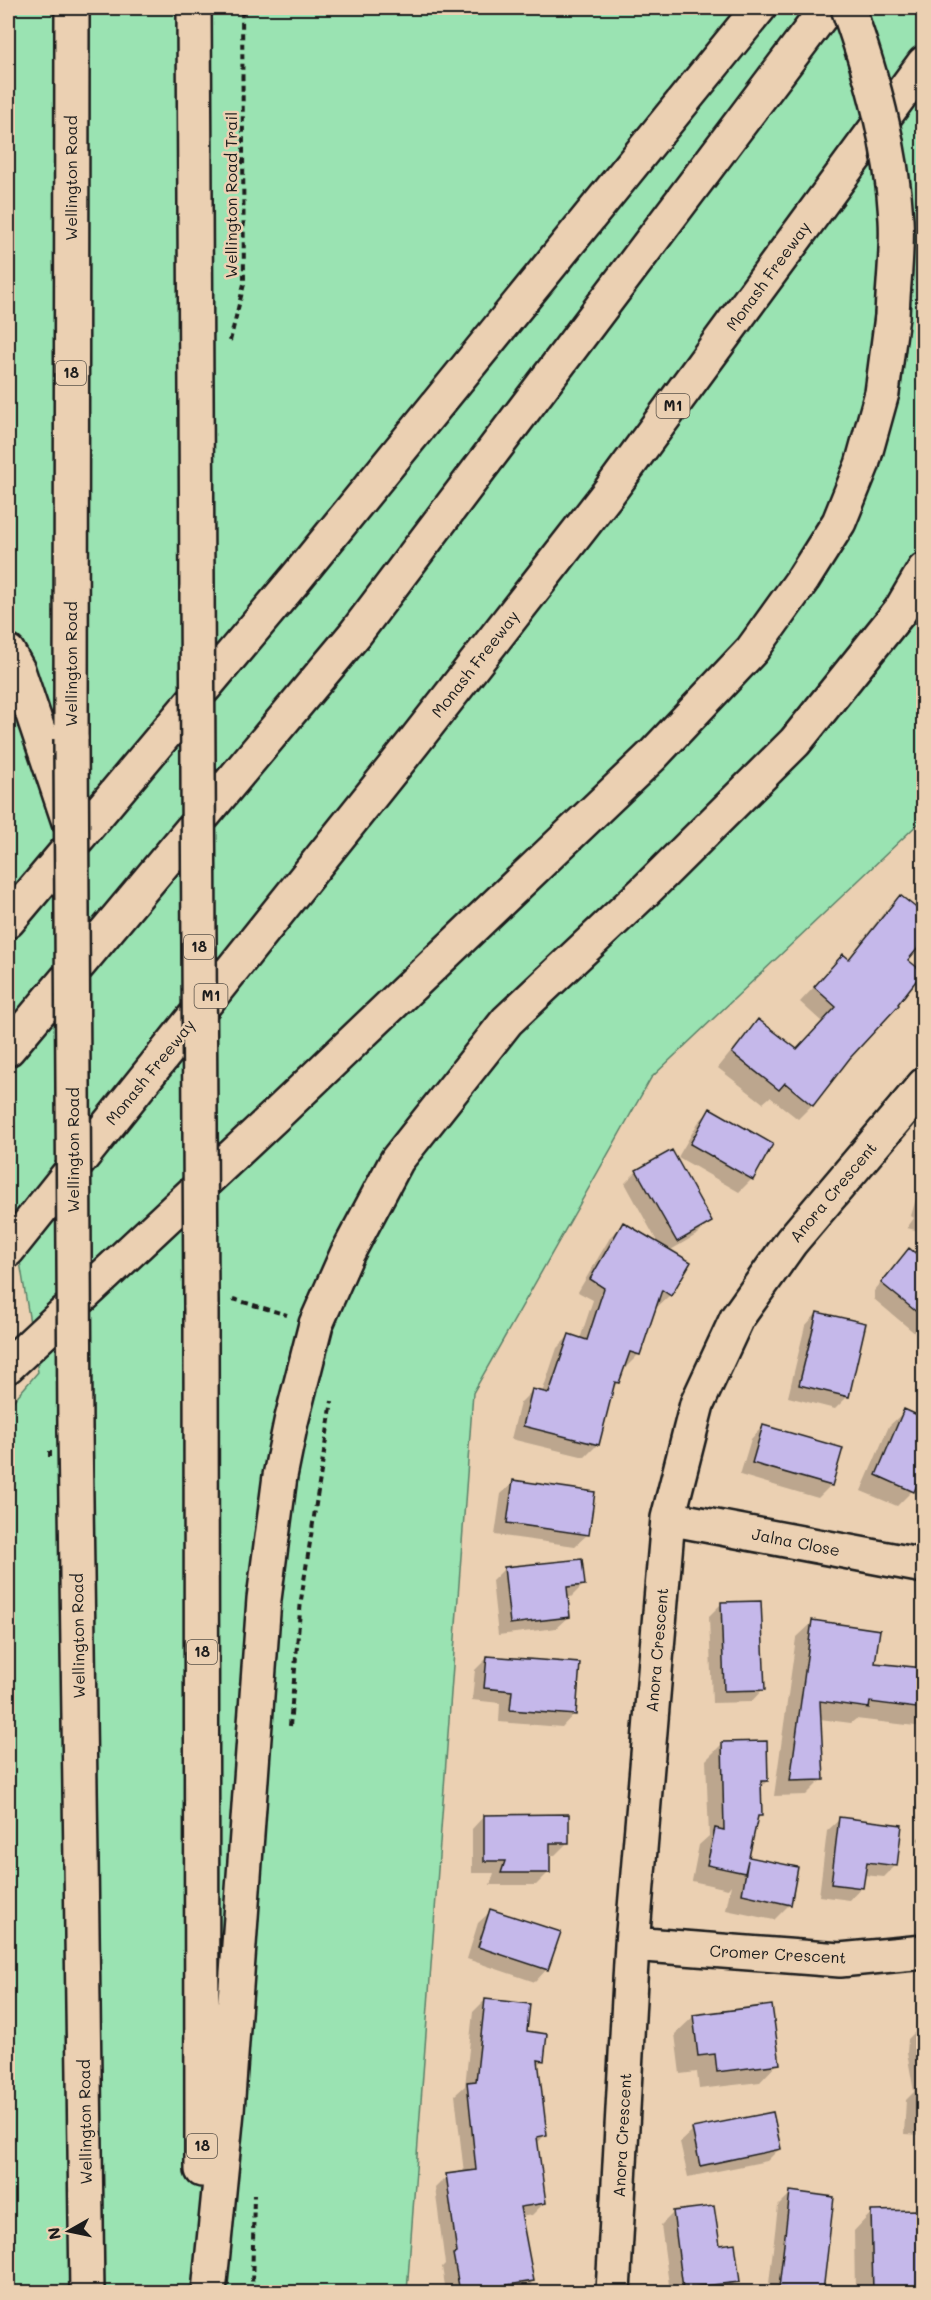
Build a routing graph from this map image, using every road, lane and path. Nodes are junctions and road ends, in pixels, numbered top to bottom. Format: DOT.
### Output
graph roads {
  1 [pos="72,8"];
  2 [pos="194,8"];
  3 [pos="242,8"];
  4 [pos="759,8"];
  5 [pos="827,8"];
  6 [pos="848,8"];
  7 [pos="924,63"];
  8 [pos="229,345"];
  9 [pos="924,570"];
  10 [pos="8,652"];
  11 [pos="71,831"];
  12 [pos="8,921"];
  13 [pos="8,1049"];
  14 [pos="924,1085"];
  15 [pos="8,1250"];
  16 [pos="8,1366"];
  17 [pos="668,1518"];
  18 [pos="924,1566"];
  19 [pos="632,1944"];
  20 [pos="924,1952"];
  21 [pos="87,2292"];
  22 [pos="202,2292"];
  23 [pos="209,2292"];
  24 [pos="613,2292"];
  1 -- 11 [label="main road, Wellington Road / 18, bridge"];
  2 -- 22 [label="main road, 18, bridge"];
  3 -- 8 [label="path, Wellington Road Trail"];
  4 -- 12 [label="main road"];
  5 -- 13 [label="main road"];
  6 -- 16 [label="main road, bridge"];
  7 -- 15 [label="main road, Monash Freeway / M1"];
  9 -- 23 [label="main road"];
  10 -- 11 [label="main road"];
  11 -- 21 [label="main road, Wellington Road / 18, bridge"];
  14 -- 17 [label="main road, Anora Crescent"];
  17 -- 18 [label="main road, Jalna Close"];
  17 -- 19 [label="main road, Anora Crescent"];
  19 -- 20 [label="main road, Cromer Crescent"];
  19 -- 24 [label="main road, Anora Crescent"];
}
